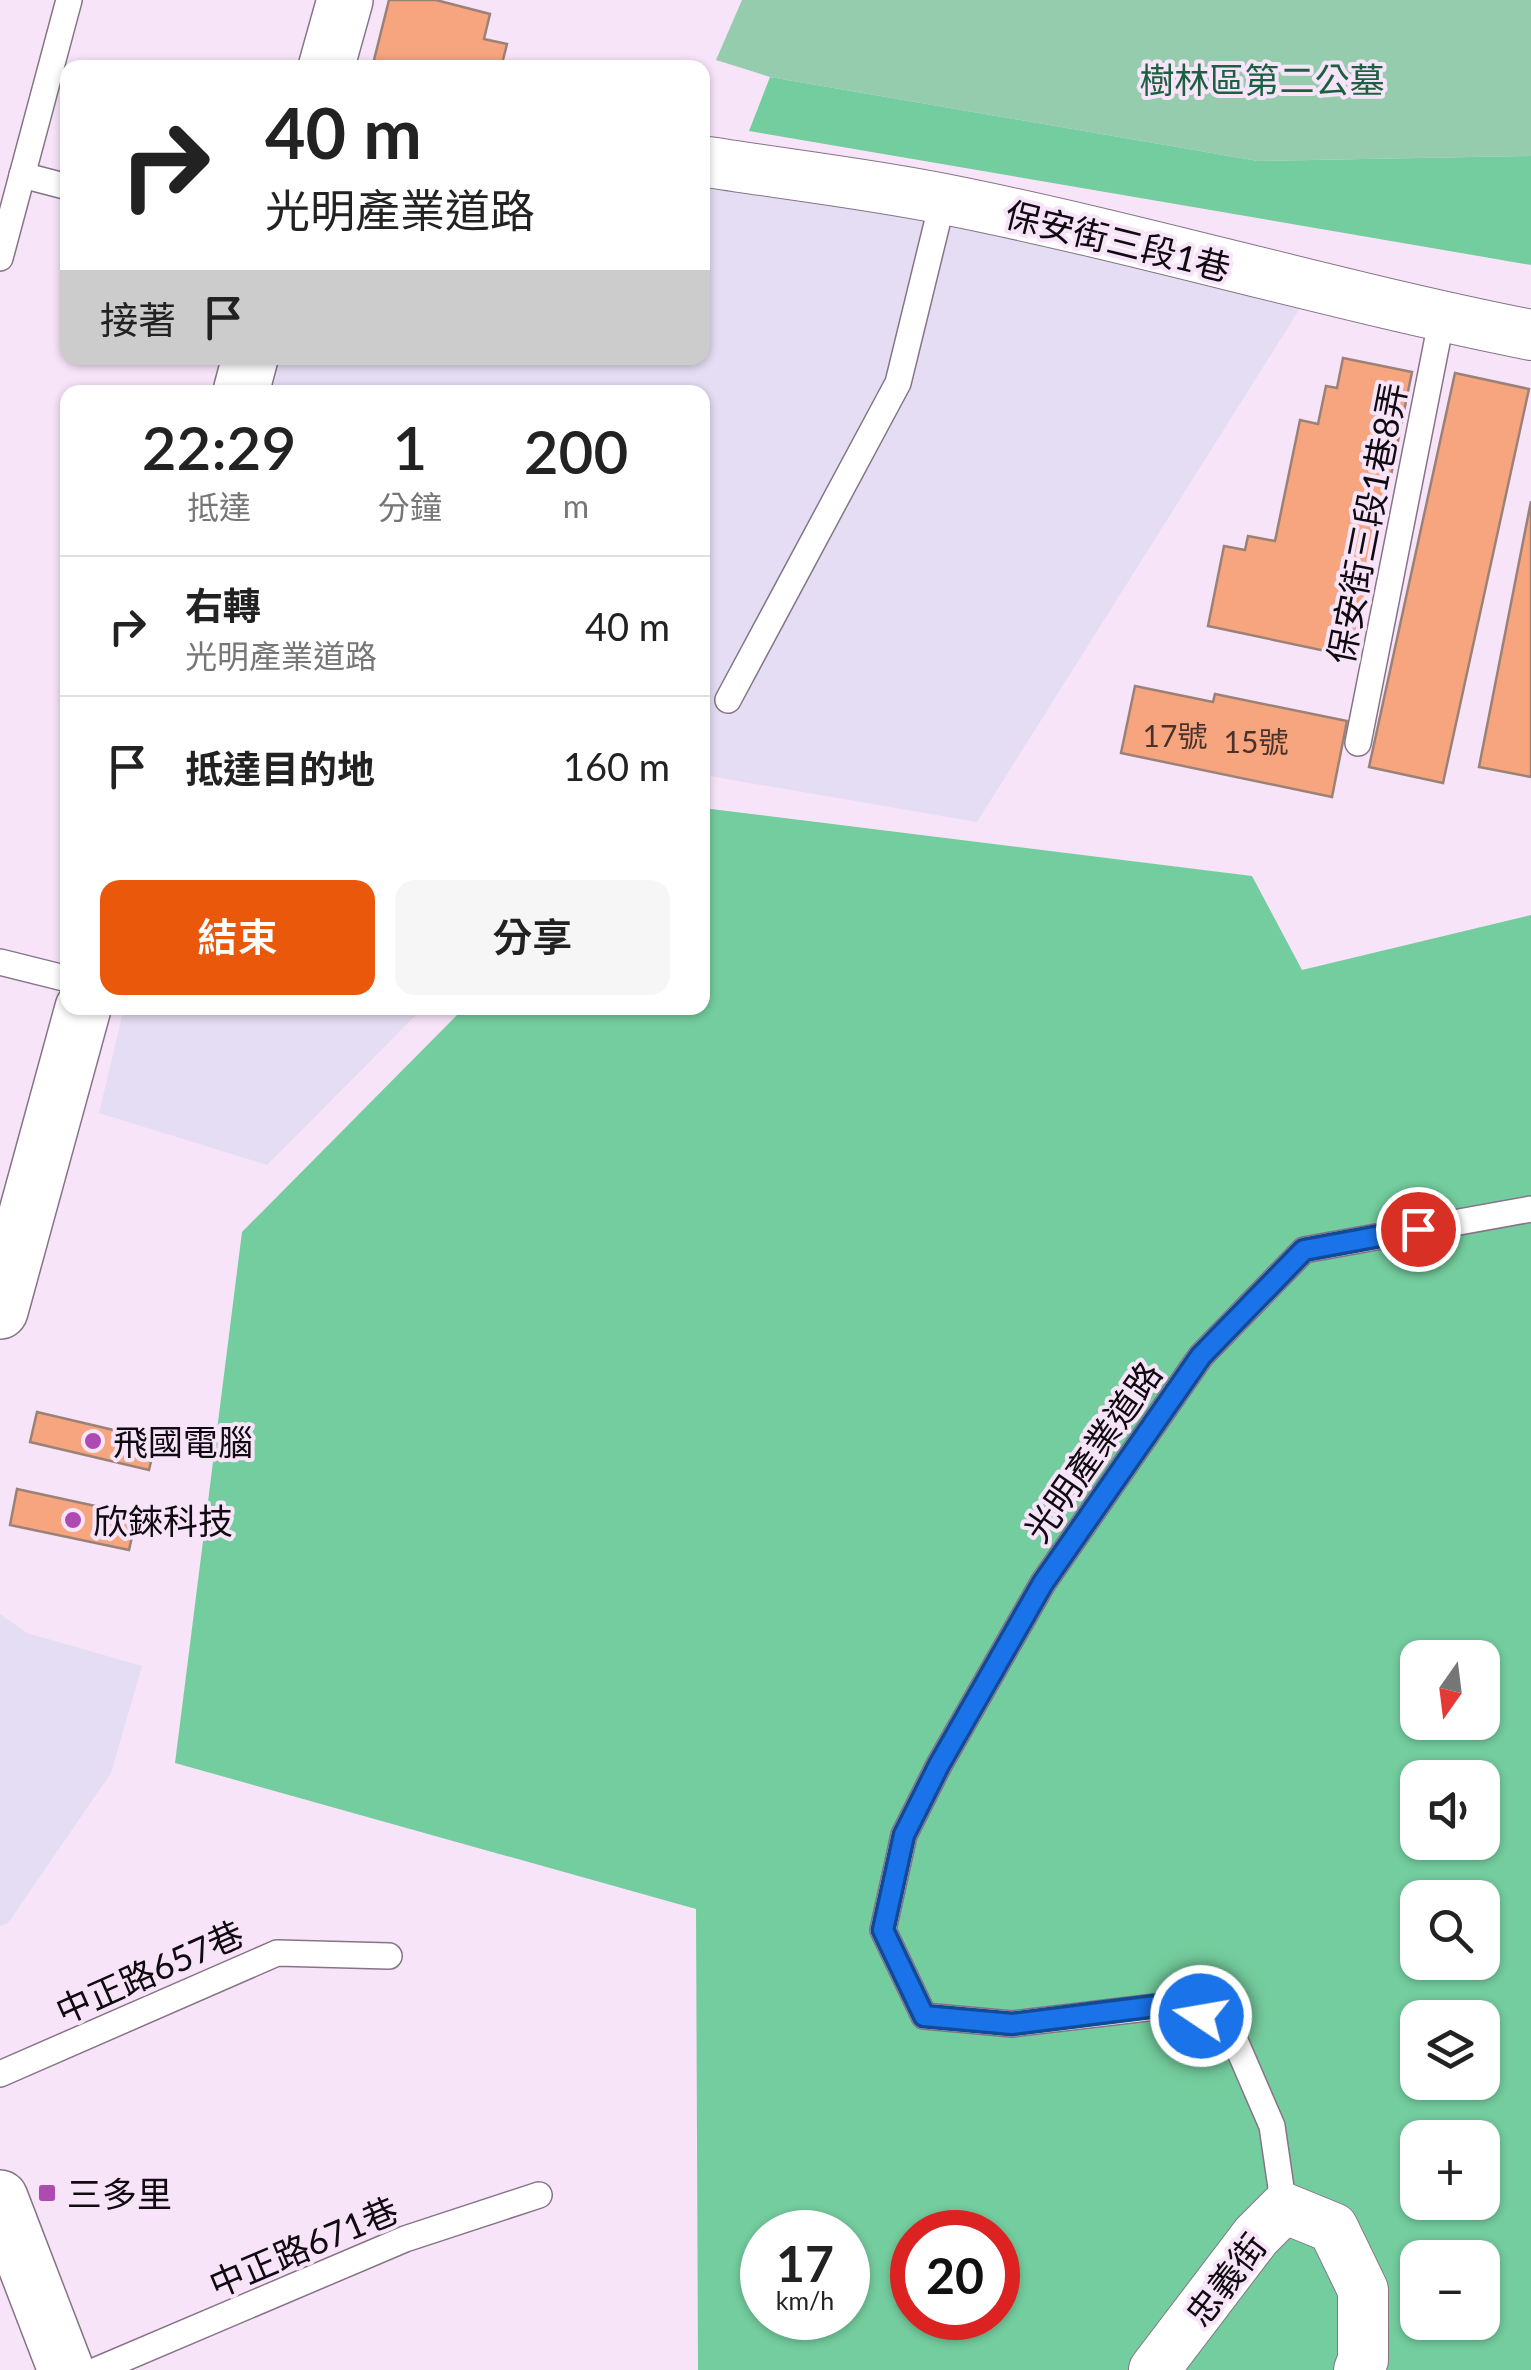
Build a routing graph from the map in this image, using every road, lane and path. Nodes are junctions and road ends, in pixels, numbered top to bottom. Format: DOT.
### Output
graph roads {
  1 [pos="69,0"];
  2 [pos="345,0"];
  3 [pos="328,60"];
  4 [pos="710,162"];
  5 [pos="22,174"];
  6 [pos="60,185"];
  7 [pos="942,198"];
  8 [pos="0,258"];
  9 [pos="1442,317"];
  10 [pos="1531,335"];
  11 [pos="728,700"];
  12 [pos="1358,743"];
  13 [pos="0,962"];
  14 [pos="60,976"];
  15 [pos="81,1015"];
  16 [pos="1531,1208"];
  17 [pos="0,1311"];
  18 [pos="389,1956"];
  19 [pos="0,2074"];
  20 [pos="540,2194"];
  21 [pos="0,2198"];
  22 [pos="1284,2208"];
  23 [pos="66,2370"];
  24 [pos="96,2370"];
  25 [pos="1154,2370"];
  26 [pos="1359,2370"];
  1 -- 5 [label="lane"];
  2 -- 3 [label="street"];
  4 -- 7 [label="street, 保安街三段1巷"];
  5 -- 6 [label="lane"];
  5 -- 8 [label="lane"];
  7 -- 9 [label="street, 保安街三段1巷"];
  7 -- 11 [label="lane"];
  9 -- 10 [label="street, 保安街三段1巷"];
  9 -- 12 [label="lane, 保安街三段1巷8弄"];
  13 -- 14 [label="lane"];
  15 -- 17 [label="street"];
  16 -- 22 [label="lane, 光明產業道路"];
  18 -- 19 [label="lane, 中正路657巷"];
  20 -- 24 [label="lane, 中正路671巷"];
  21 -- 23 [label="street"];
  22 -- 25 [label="street, 忠義街"];
  22 -- 26 [label="street, 忠義街"];
}
